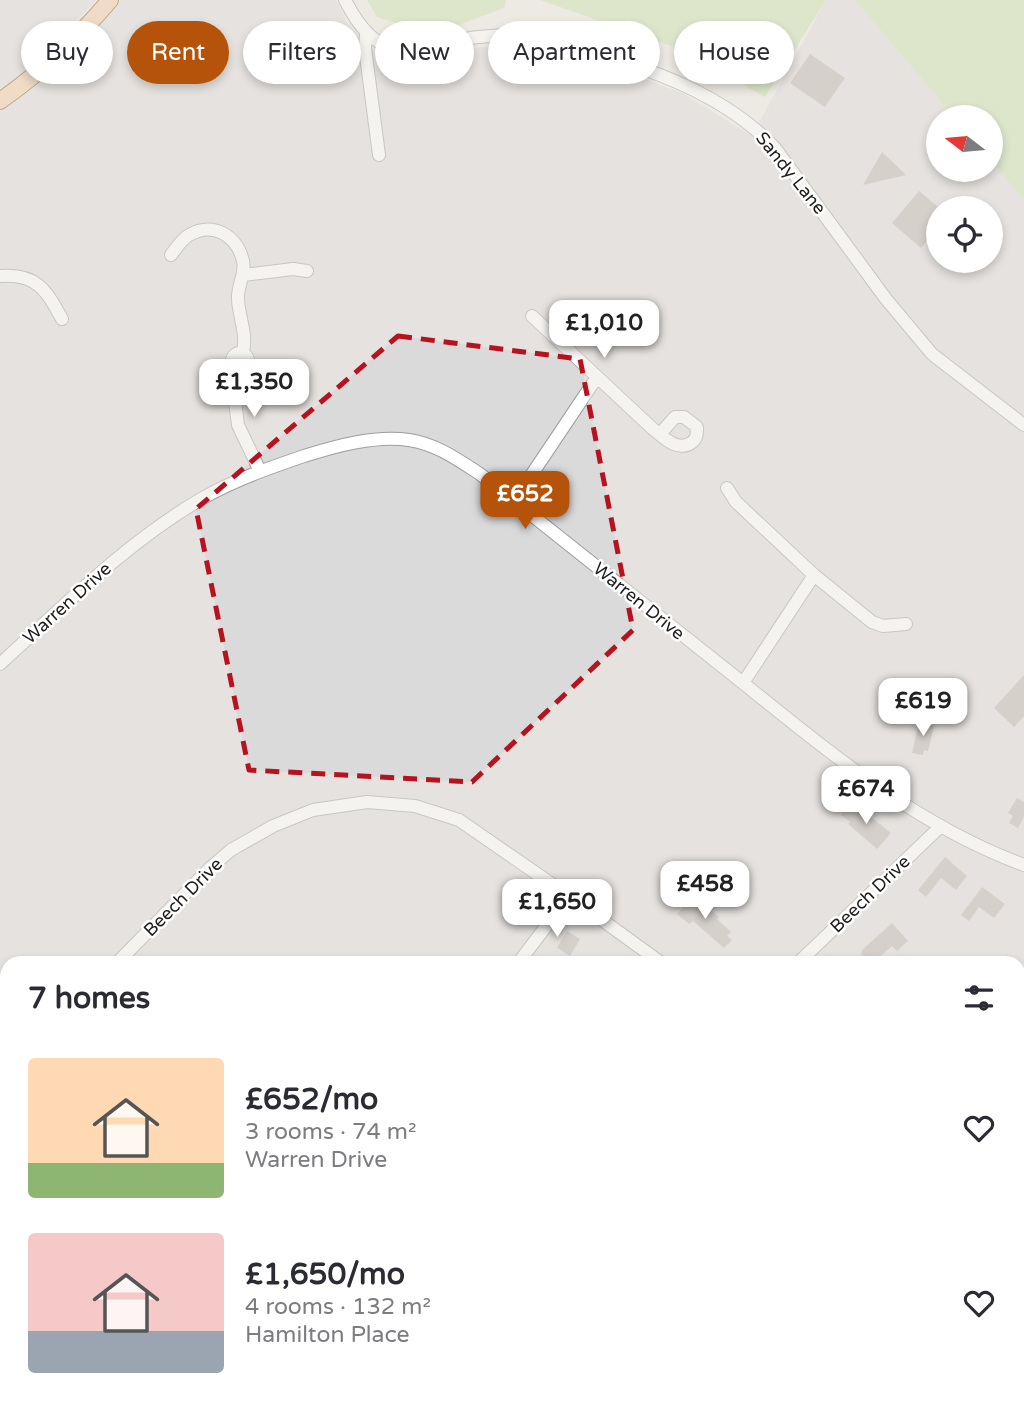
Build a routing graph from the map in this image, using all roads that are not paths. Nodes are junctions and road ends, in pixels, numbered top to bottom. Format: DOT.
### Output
graph roads {
  1 [pos="110,0"];
  2 [pos="345,0"];
  3 [pos="366,34"];
  4 [pos="0,102"];
  5 [pos="379,155"];
  6 [pos="171,255"];
  7 [pos="307,271"];
  8 [pos="243,275"];
  9 [pos="0,276"];
  10 [pos="532,316"];
  11 [pos="62,319"];
  12 [pos="597,377"];
  13 [pos="1024,425"];
  14 [pos="656,432"];
  15 [pos="260,471"];
  16 [pos="727,488"];
  17 [pos="514,501"];
  18 [pos="814,575"];
  19 [pos="906,624"];
  20 [pos="0,664"];
  21 [pos="743,683"];
  22 [pos="940,826"];
  23 [pos="1024,865"];
  24 [pos="569,896"];
  25 [pos="124,956"];
  26 [pos="524,956"];
  27 [pos="652,956"];
  28 [pos="805,956"];
  1 -- 4 [label="main road"];
  2 -- 3 [label="street"];
  3 -- 5 [label="street"];
  3 -- 13 [label="street, Sandy Lane"];
  6 -- 8 [label="street"];
  7 -- 8 [label="street"];
  8 -- 15 [label="street"];
  9 -- 11 [label="street"];
  10 -- 12 [label="street"];
  12 -- 14 [label="street"];
  12 -- 17 [label="street"];
  15 -- 17 [label="street, Warren Drive"];
  15 -- 20 [label="street, Warren Drive"];
  16 -- 18 [label="street"];
  17 -- 21 [label="street, Warren Drive"];
  18 -- 19 [label="street"];
  18 -- 21 [label="street"];
  21 -- 22 [label="street, Warren Drive"];
  22 -- 23 [label="street, Warren Drive"];
  22 -- 28 [label="street, Beech Drive"];
  24 -- 25 [label="street, Beech Drive"];
  24 -- 26 [label="street"];
  24 -- 27 [label="street, Beech Drive"];
}
